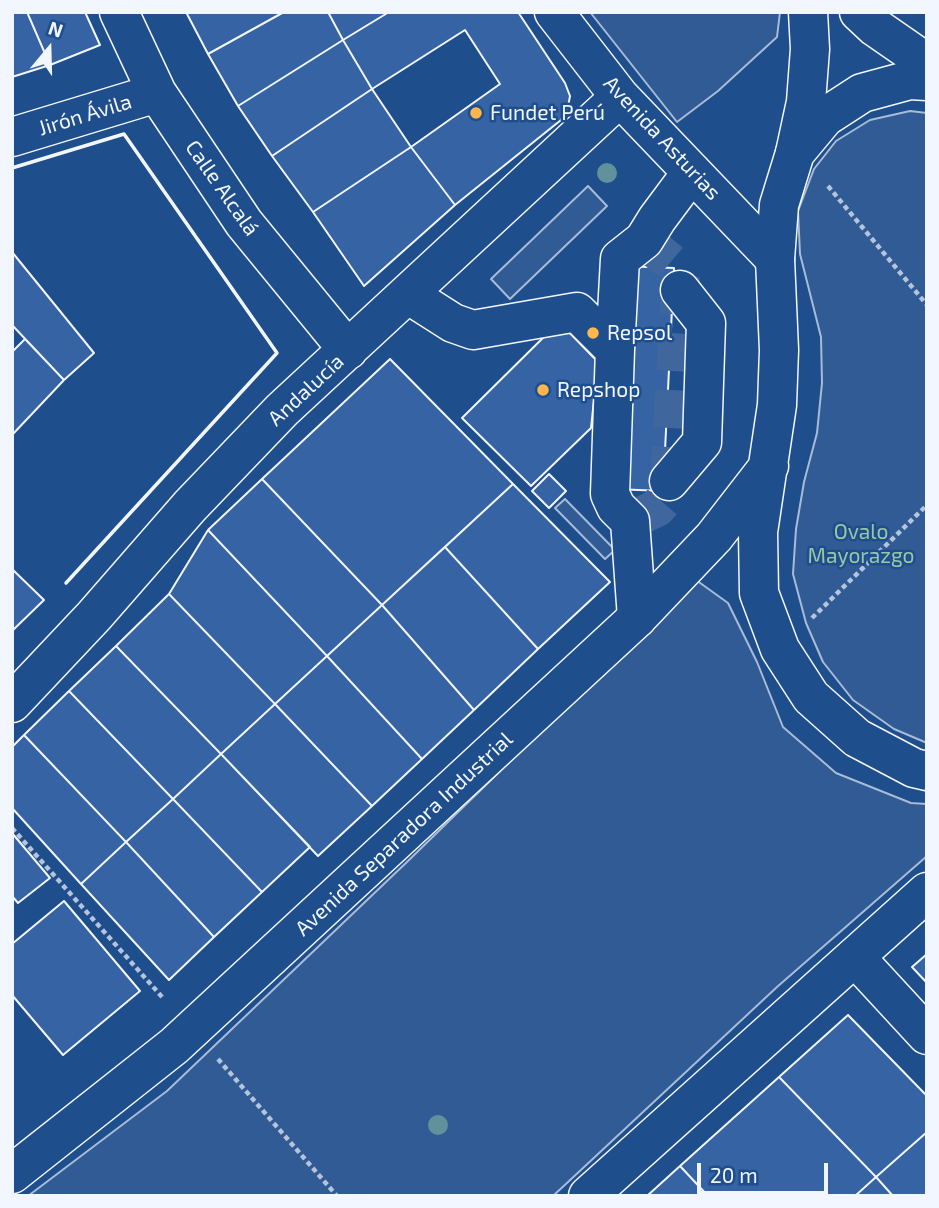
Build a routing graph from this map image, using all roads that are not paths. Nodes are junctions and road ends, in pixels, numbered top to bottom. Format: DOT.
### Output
graph roads {
  1 [pos="120,12"];
  2 [pos="554,12"];
  3 [pos="808,12"];
  4 [pos="859,12"];
  5 [pos="927,63"];
  6 [pos="927,81"];
  7 [pos="157,93"];
  8 [pos="620,97"];
  9 [pos="12,137"];
  10 [pos="795,153"];
  11 [pos="692,172"];
  12 [pos="775,259"];
  13 [pos="680,290"];
  14 [pos="409,295"];
  15 [pos="348,350"];
  16 [pos="615,350"];
  17 [pos="769,466"];
  18 [pos="669,481"];
  19 [pos="637,618"];
  20 [pos="12,703"];
  21 [pos="927,771"];
  22 [pos="927,892"];
  23 [pos="855,957"];
  24 [pos="927,1035"];
  25 [pos="12,1174"];
  26 [pos="588,1196"];
  1 -- 7 [label="main road, Calle Alcalá"];
  2 -- 8 [label="main road, Avenida Asturias"];
  3 -- 10 [label="main road"];
  4 -- 5 [label="main road"];
  6 -- 10 [label="main road"];
  7 -- 9 [label="main road, Jirón Ávila"];
  7 -- 15 [label="main road, Calle Alcalá"];
  8 -- 11 [label="main road, Avenida Asturias"];
  8 -- 14 [label="main road, Andalucía"];
  10 -- 12 [label="main road"];
  11 -- 12 [label="main road, Avenida Asturias"];
  11 -- 16 [label="main road"];
  12 -- 17 [label="main road"];
  13 -- 18 [label="main road"];
  14 -- 15 [label="main road, Andalucía"];
  14 -- 16 [label="main road"];
  15 -- 20 [label="main road, Andalucía"];
  16 -- 19 [label="main road"];
  17 -- 19 [label="main road, Avenida Separadora Industrial"];
  17 -- 21 [label="main road"];
  19 -- 25 [label="main road, Avenida Separadora Industrial"];
  22 -- 23 [label="main road"];
  23 -- 24 [label="main road"];
  23 -- 26 [label="main road"];
}
